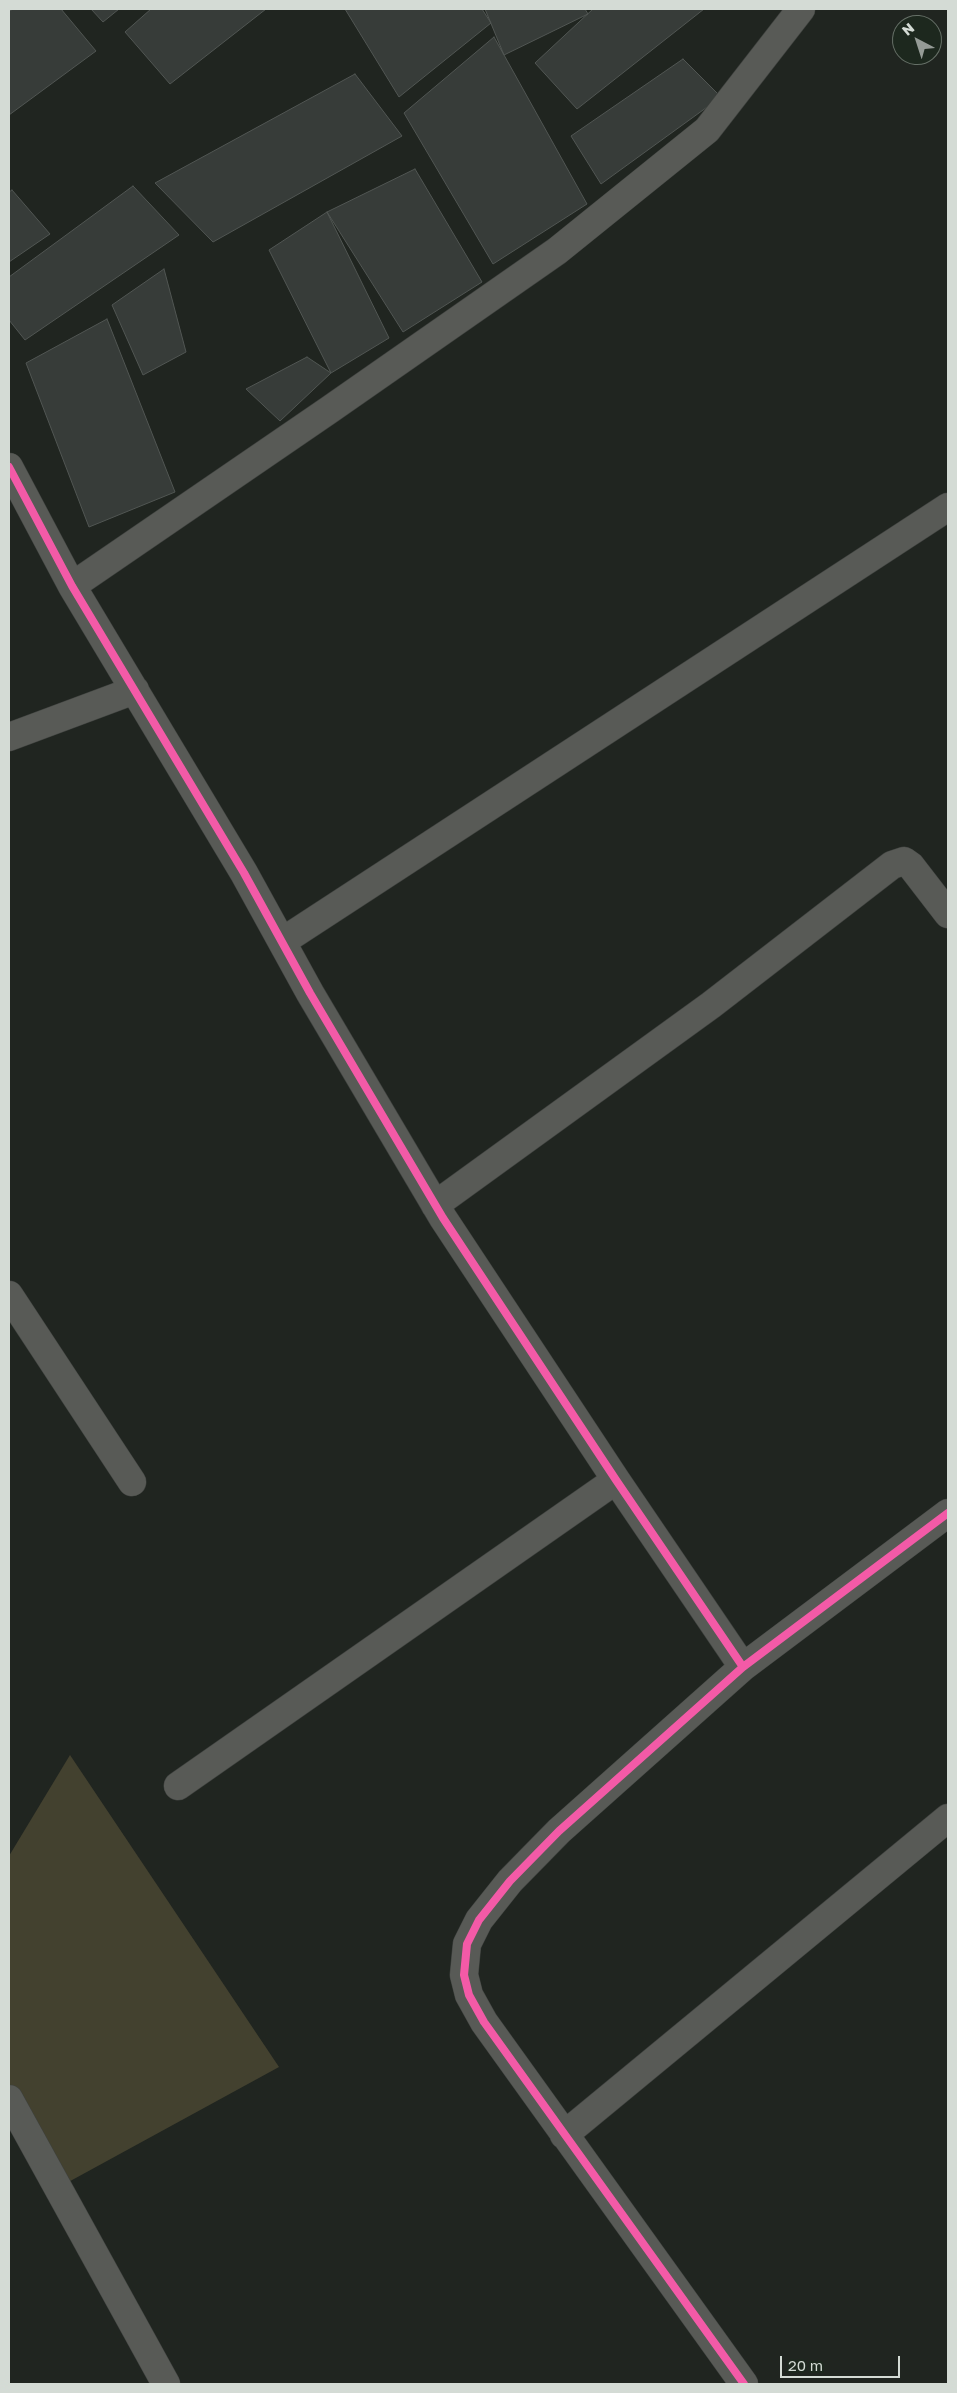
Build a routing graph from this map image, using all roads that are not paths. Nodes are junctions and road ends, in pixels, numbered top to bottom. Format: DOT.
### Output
graph roads {
  1 [pos="801,9"];
  2 [pos="9,467"];
  3 [pos="948,507"];
  4 [pos="72,586"];
  5 [pos="135,690"];
  6 [pos="9,737"];
  7 [pos="948,914"];
  8 [pos="283,941"];
  9 [pos="435,1205"];
  10 [pos="9,1295"];
  11 [pos="616,1480"];
  12 [pos="132,1482"];
  13 [pos="948,1513"];
  14 [pos="743,1667"];
  15 [pos="178,1786"];
  16 [pos="948,1818"];
  17 [pos="9,2099"];
  18 [pos="564,2135"];
  19 [pos="166,2384"];
  20 [pos="744,2384"];
  1 -- 4 [label="street"];
  2 -- 4 [label="street"];
  3 -- 8 [label="street"];
  4 -- 5 [label="street"];
  5 -- 6 [label="street"];
  5 -- 8 [label="street"];
  7 -- 9 [label="street"];
  8 -- 9 [label="street"];
  9 -- 11 [label="street"];
  10 -- 12 [label="street"];
  11 -- 14 [label="street"];
  11 -- 15 [label="street"];
  13 -- 14 [label="street"];
  14 -- 18 [label="street"];
  16 -- 18 [label="street"];
  17 -- 19 [label="street"];
  18 -- 20 [label="street"];
}
